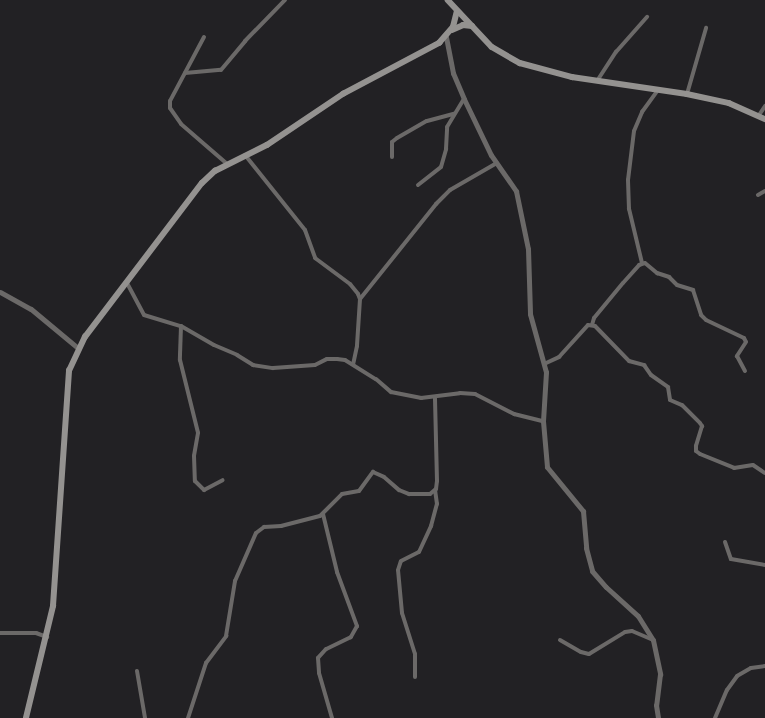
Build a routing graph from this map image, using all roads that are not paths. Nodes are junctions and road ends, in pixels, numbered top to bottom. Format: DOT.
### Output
graph roads {
  1 [pos="285,0"];
  2 [pos="448,0"];
  3 [pos="457,11"];
  4 [pos="647,17"];
  5 [pos="472,26"];
  6 [pos="706,28"];
  7 [pos="448,34"];
  8 [pos="204,37"];
  9 [pos="185,73"];
  10 [pos="597,81"];
  11 [pos="658,90"];
  12 [pos="687,94"];
  13 [pos="464,99"];
  14 [pos="765,106"];
  15 [pos="454,114"];
  16 [pos="759,115"];
  17 [pos="765,119"];
  18 [pos="245,155"];
  19 [pos="392,157"];
  20 [pos="226,163"];
  21 [pos="497,163"];
  22 [pos="418,185"];
  23 [pos="765,190"];
  24 [pos="758,195"];
  25 [pos="642,263"];
  26 [pos="127,283"];
  27 [pos="0,292"];
  28 [pos="360,299"];
  29 [pos="592,325"];
  30 [pos="181,326"];
  31 [pos="79,349"];
  32 [pos="544,364"];
  33 [pos="353,365"];
  34 [pos="745,370"];
  35 [pos="435,397"];
  36 [pos="543,421"];
  37 [pos="765,473"];
  38 [pos="223,480"];
  39 [pos="435,490"];
  40 [pos="323,514"];
  41 [pos="725,542"];
  42 [pos="765,565"];
  43 [pos="0,633"];
  44 [pos="48,637"];
  45 [pos="560,640"];
  46 [pos="653,640"];
  47 [pos="765,666"];
  48 [pos="137,671"];
  49 [pos="415,678"];
  50 [pos="26,718"];
  51 [pos="145,718"];
  52 [pos="188,718"];
  53 [pos="332,718"];
  54 [pos="658,718"];
  55 [pos="715,718"];
  1 -- 9 [label="street"];
  2 -- 3 [label="main road"];
  3 -- 5 [label="main road"];
  3 -- 7 [label="main road"];
  4 -- 10 [label="street"];
  5 -- 7 [label="main road"];
  5 -- 10 [label="main road"];
  6 -- 12 [label="street"];
  7 -- 13 [label="street"];
  7 -- 18 [label="main road"];
  8 -- 9 [label="street"];
  9 -- 20 [label="street"];
  10 -- 11 [label="main road"];
  11 -- 12 [label="main road"];
  11 -- 25 [label="street"];
  12 -- 16 [label="main road"];
  13 -- 15 [label="street"];
  13 -- 21 [label="street"];
  14 -- 16 [label="street"];
  15 -- 19 [label="street"];
  15 -- 22 [label="street"];
  16 -- 17 [label="main road"];
  18 -- 20 [label="main road"];
  18 -- 28 [label="street"];
  20 -- 26 [label="main road"];
  21 -- 28 [label="street"];
  21 -- 32 [label="street"];
  23 -- 24 [label="street"];
  25 -- 29 [label="street"];
  25 -- 34 [label="street"];
  26 -- 30 [label="street"];
  26 -- 31 [label="main road"];
  27 -- 31 [label="street"];
  28 -- 33 [label="street"];
  29 -- 32 [label="street"];
  29 -- 37 [label="street"];
  30 -- 33 [label="street"];
  30 -- 38 [label="street"];
  31 -- 44 [label="main road"];
  32 -- 36 [label="street"];
  33 -- 35 [label="street"];
  35 -- 36 [label="street"];
  35 -- 39 [label="street"];
  36 -- 46 [label="street"];
  39 -- 40 [label="street"];
  39 -- 49 [label="street"];
  40 -- 52 [label="street"];
  40 -- 53 [label="street"];
  41 -- 42 [label="street"];
  43 -- 44 [label="street"];
  44 -- 50 [label="main road"];
  45 -- 46 [label="street"];
  46 -- 54 [label="street"];
  47 -- 55 [label="street"];
  48 -- 51 [label="street"];
}
